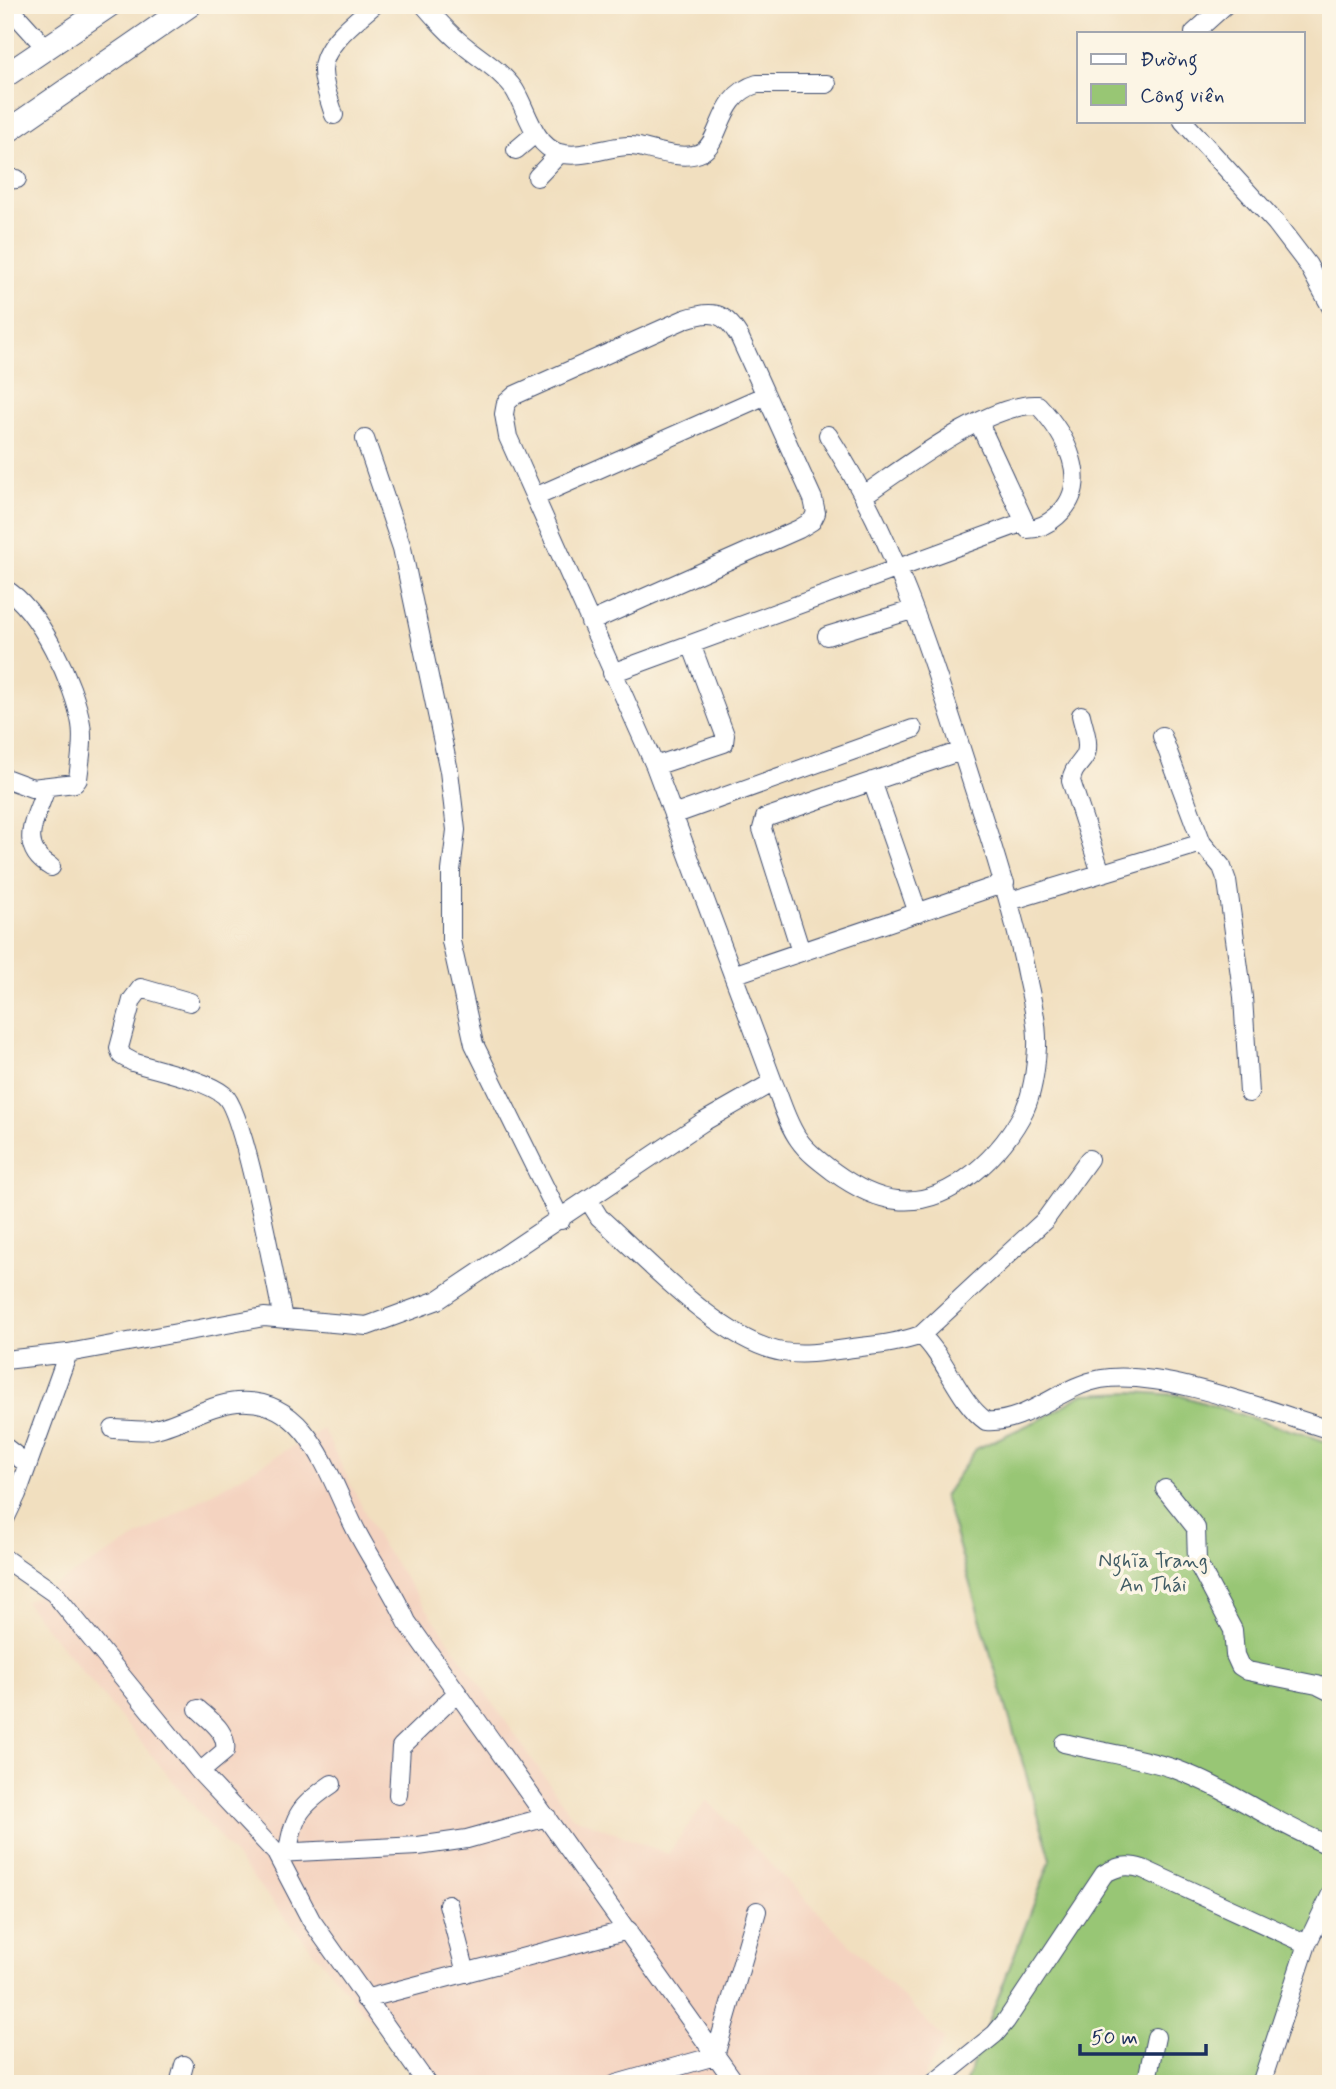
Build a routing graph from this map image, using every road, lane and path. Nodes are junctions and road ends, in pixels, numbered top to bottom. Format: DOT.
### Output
graph roads {
  1 [pos="7,5"];
  2 [pos="110,5"];
  3 [pos="190,5"];
  4 [pos="374,5"];
  5 [pos="424,5"];
  6 [pos="1223,6"];
  7 [pos="1195,32"];
  8 [pos="46,48"];
  9 [pos="5,76"];
  10 [pos="827,84"];
  11 [pos="334,115"];
  12 [pos="1184,122"];
  13 [pos="5,132"];
  14 [pos="536,133"];
  15 [pos="516,150"];
  16 [pos="560,153"];
  17 [pos="537,177"];
  18 [pos="1331,307"];
  19 [pos="766,395"];
  20 [pos="979,423"];
  21 [pos="828,436"];
  22 [pos="365,439"];
  23 [pos="864,495"];
  24 [pos="535,497"];
  25 [pos="1024,522"];
  26 [pos="897,568"];
  27 [pos="5,589"];
  28 [pos="912,610"];
  29 [pos="590,622"];
  30 [pos="827,636"];
  31 [pos="691,644"];
  32 [pos="612,673"];
  33 [pos="1081,715"];
  34 [pos="913,729"];
  35 [pos="1162,736"];
  36 [pos="961,751"];
  37 [pos="656,765"];
  38 [pos="5,778"];
  39 [pos="872,781"];
  40 [pos="46,788"];
  41 [pos="673,815"];
  42 [pos="1202,843"];
  43 [pos="51,867"];
  44 [pos="1101,873"];
  45 [pos="1004,883"];
  46 [pos="1010,901"];
  47 [pos="918,913"];
  48 [pos="801,952"];
  49 [pos="733,975"];
  50 [pos="190,1002"];
  51 [pos="773,1082"];
  52 [pos="1249,1093"];
  53 [pos="1089,1158"];
  54 [pos="589,1201"];
  55 [pos="561,1220"];
  56 [pos="283,1318"];
  57 [pos="921,1335"];
  58 [pos="68,1353"];
  59 [pos="5,1360"];
  60 [pos="113,1429"];
  61 [pos="1331,1430"];
  62 [pos="5,1447"];
  63 [pos="27,1464"];
  64 [pos="1165,1489"];
  65 [pos="5,1519"];
  66 [pos="5,1559"];
  67 [pos="1331,1692"];
  68 [pos="457,1693"];
  69 [pos="198,1709"];
  70 [pos="1064,1743"];
  71 [pos="200,1772"];
  72 [pos="332,1784"];
  73 [pos="398,1794"];
  74 [pos="547,1817"];
  75 [pos="1331,1846"];
  76 [pos="282,1852"];
  77 [pos="1331,1894"];
  78 [pos="448,1904"];
  79 [pos="757,1911"];
  80 [pos="628,1930"];
  81 [pos="1307,1944"];
  82 [pos="466,1973"];
  83 [pos="365,1999"];
  84 [pos="1156,2037"];
  85 [pos="715,2056"];
  86 [pos="184,2065"];
  87 [pos="179,2084"];
  88 [pos="427,2084"];
  89 [pos="616,2084"];
  90 [pos="736,2084"];
  91 [pos="933,2084"];
  92 [pos="1146,2084"];
  93 [pos="1261,2084"];
  1 -- 8 [label="street"];
  2 -- 8 [label="main road"];
  3 -- 13 [label="main road"];
  4 -- 11 [label="street"];
  5 -- 14 [label="street"];
  6 -- 7 [label="street"];
  8 -- 9 [label="main road"];
  10 -- 16 [label="street"];
  12 -- 18 [label="street"];
  14 -- 15 [label="street"];
  14 -- 16 [label="street"];
  16 -- 17 [label="street"];
  19 -- 24 [label="street"];
  19 -- 24 [label="street"];
  19 -- 29 [label="street"];
  20 -- 23 [label="street"];
  20 -- 25 [label="street"];
  20 -- 25 [label="street"];
  21 -- 23 [label="street"];
  22 -- 55 [label="street"];
  23 -- 26 [label="street"];
  24 -- 29 [label="street"];
  25 -- 26 [label="street"];
  26 -- 28 [label="street"];
  26 -- 31 [label="street"];
  27 -- 40 [label="street"];
  28 -- 30 [label="street"];
  28 -- 36 [label="street"];
  29 -- 32 [label="street"];
  31 -- 32 [label="street"];
  31 -- 37 [label="street"];
  32 -- 37 [label="street"];
  33 -- 44 [label="street"];
  34 -- 41 [label="street"];
  35 -- 42 [label="street"];
  36 -- 39 [label="street"];
  36 -- 45 [label="street"];
  37 -- 41 [label="street"];
  38 -- 40 [label="street"];
  39 -- 47 [label="street"];
  39 -- 48 [label="street"];
  40 -- 43 [label="street"];
  41 -- 49 [label="street"];
  42 -- 44 [label="street"];
  42 -- 52 [label="street"];
  44 -- 46 [label="street"];
  45 -- 46 [label="street"];
  45 -- 47 [label="street"];
  46 -- 51 [label="street"];
  47 -- 48 [label="street"];
  48 -- 49 [label="street"];
  49 -- 51 [label="street"];
  50 -- 56 [label="street"];
  51 -- 54 [label="street"];
  53 -- 57 [label="street"];
  54 -- 55 [label="street"];
  54 -- 57 [label="street"];
  55 -- 56 [label="street"];
  56 -- 58 [label="street"];
  57 -- 61 [label="street"];
  58 -- 59 [label="street"];
  58 -- 63 [label="street"];
  60 -- 68 [label="street"];
  62 -- 63 [label="street"];
  63 -- 65 [label="street"];
  64 -- 67 [label="street"];
  66 -- 71 [label="street"];
  68 -- 73 [label="street"];
  68 -- 74 [label="street"];
  69 -- 71 [label="street"];
  70 -- 75 [label="street"];
  71 -- 76 [label="street"];
  72 -- 76 [label="street"];
  74 -- 76 [label="street"];
  74 -- 80 [label="street"];
  76 -- 83 [label="street"];
  77 -- 81 [label="street"];
  78 -- 82 [label="street"];
  79 -- 85 [label="street"];
  80 -- 82 [label="street"];
  80 -- 85 [label="street"];
  81 -- 91 [label="street"];
  81 -- 93 [label="street"];
  82 -- 83 [label="street"];
  83 -- 88 [label="street"];
  84 -- 92 [label="street"];
  85 -- 89 [label="street"];
  85 -- 90 [label="street"];
  86 -- 87 [label="street"];
}
